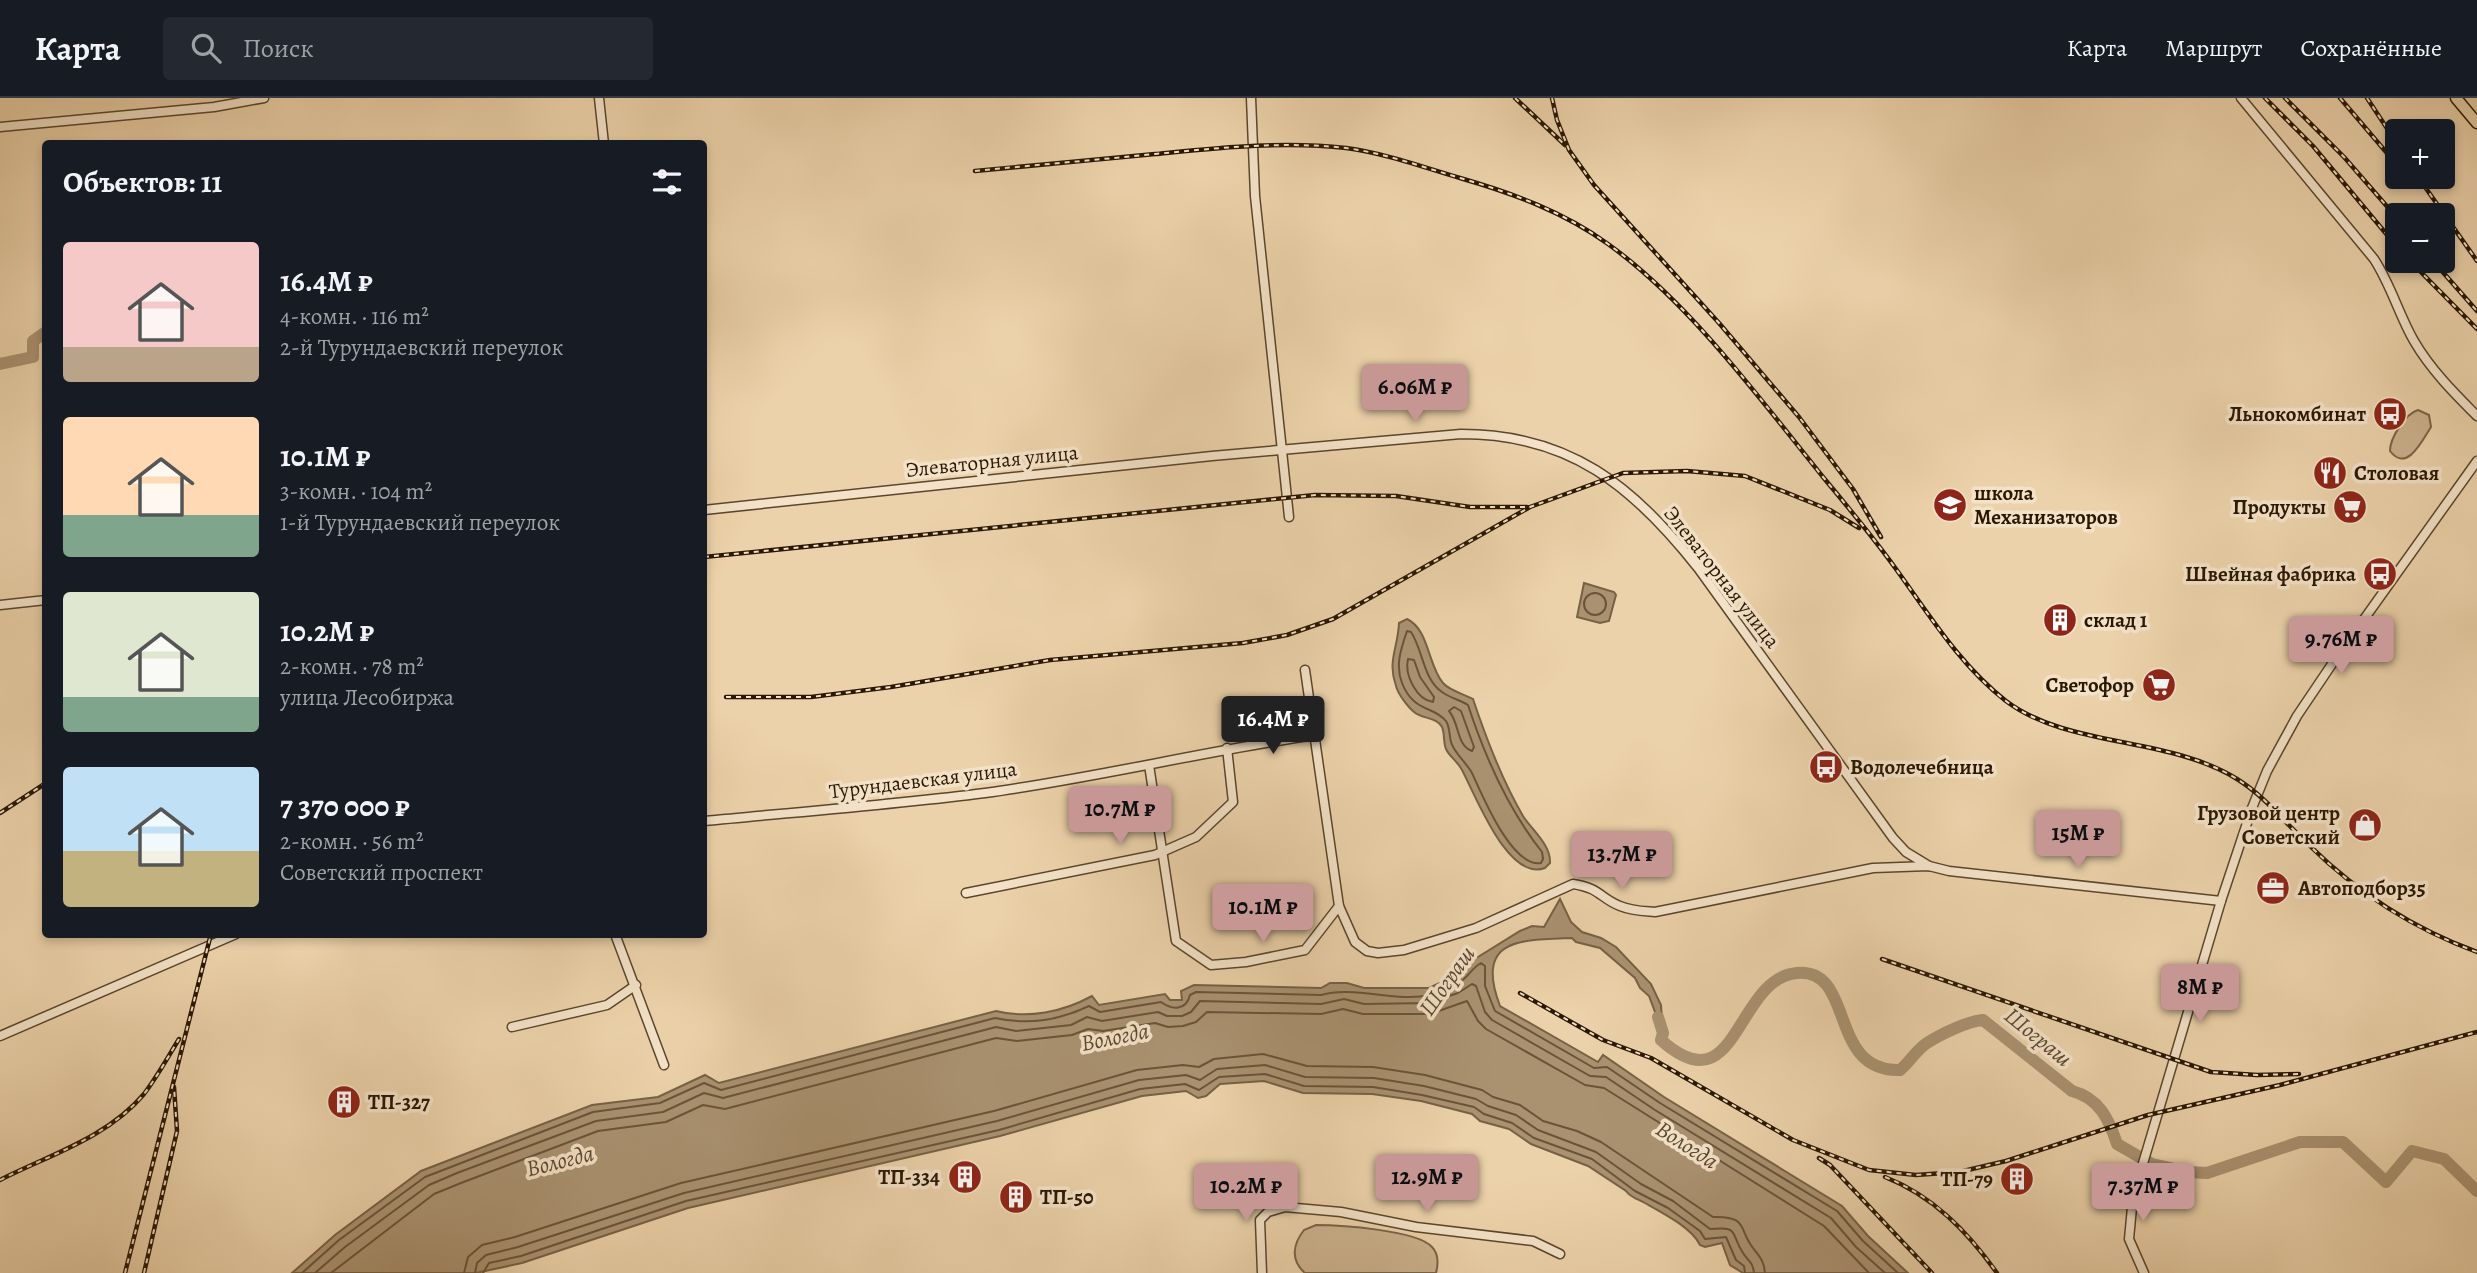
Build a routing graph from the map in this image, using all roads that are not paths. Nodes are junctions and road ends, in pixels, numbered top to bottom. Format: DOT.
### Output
graph roads {
  1 [pos="264,98"];
  2 [pos="599,98"];
  3 [pos="1251,98"];
  4 [pos="2241,98"];
  5 [pos="2456,98"];
  6 [pos="2477,123"];
  7 [pos="0,127"];
  8 [pos="604,140"];
  9 [pos="2477,416"];
  10 [pos="1284,450"];
  11 [pos="2477,461"];
  12 [pos="707,510"];
  13 [pos="1289,517"];
  14 [pos="42,600"];
  15 [pos="0,605"];
  16 [pos="1304,670"];
  17 [pos="1315,735"];
  18 [pos="1227,748"];
  19 [pos="1149,765"];
  20 [pos="707,821"];
  21 [pos="1162,852"];
  22 [pos="1929,866"];
  23 [pos="966,893"];
  24 [pos="2221,901"];
  25 [pos="1339,906"];
  26 [pos="227,938"];
  27 [pos="617,938"];
  28 [pos="636,985"];
  29 [pos="512,1027"];
  30 [pos="0,1036"];
  31 [pos="664,1065"];
  32 [pos="1560,1254"];
  33 [pos="1262,1273"];
  34 [pos="2144,1273"];
  1 -- 7 [label="street"];
  2 -- 8 [label="street"];
  3 -- 10 [label="street"];
  4 -- 9 [label="street"];
  5 -- 6 [label="main road"];
  10 -- 12 [label="street, Элеваторная улица"];
  10 -- 13 [label="street"];
  10 -- 22 [label="street, Элеваторная улица"];
  11 -- 24 [label="street"];
  14 -- 15 [label="street"];
  16 -- 17 [label="street"];
  17 -- 18 [label="street, Турундаевская улица"];
  17 -- 25 [label="street"];
  18 -- 19 [label="street, Турундаевская улица"];
  18 -- 21 [label="street"];
  19 -- 20 [label="street, Турундаевская улица"];
  19 -- 21 [label="street"];
  21 -- 23 [label="street"];
  21 -- 25 [label="street"];
  22 -- 24 [label="street"];
  22 -- 25 [label="street"];
  24 -- 34 [label="street"];
  26 -- 30 [label="street"];
  27 -- 28 [label="street"];
  28 -- 29 [label="street"];
  28 -- 31 [label="street"];
  32 -- 33 [label="street"];
}
